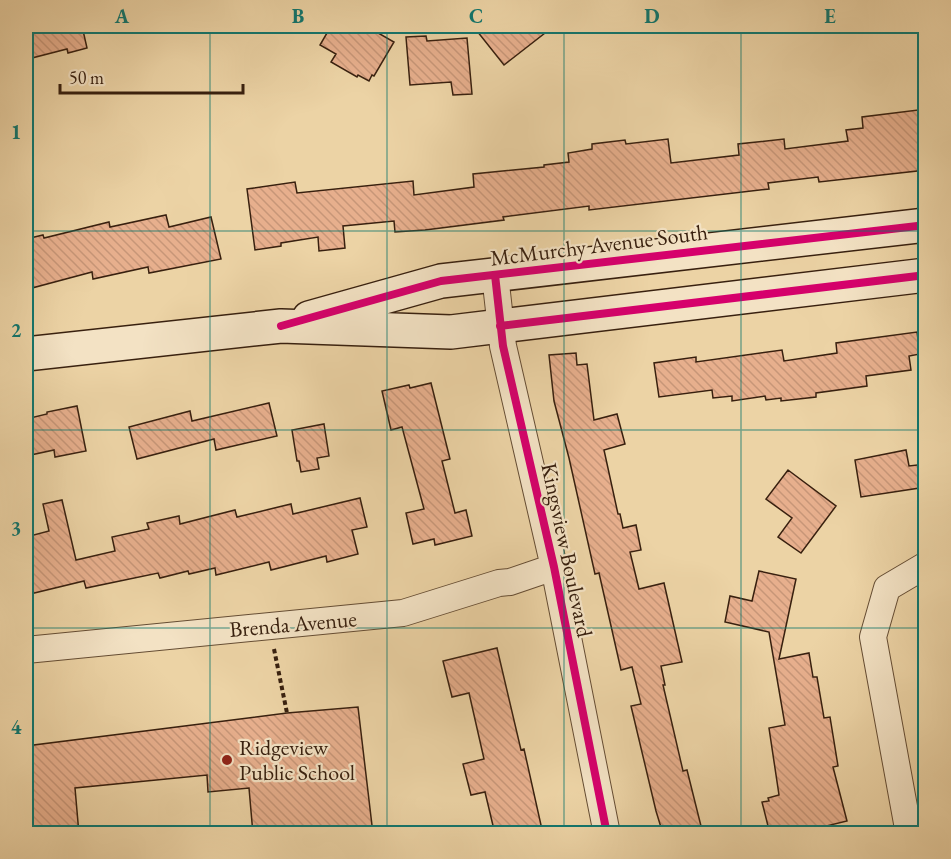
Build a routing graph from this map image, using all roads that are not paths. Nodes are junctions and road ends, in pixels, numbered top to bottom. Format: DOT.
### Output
graph roads {
  1 [pos="926,225"];
  2 [pos="495,274"];
  3 [pos="926,275"];
  4 [pos="281,326"];
  5 [pos="500,326"];
  6 [pos="26,354"];
  7 [pos="926,565"];
  8 [pos="554,567"];
  9 [pos="26,650"];
  10 [pos="607,834"];
  11 [pos="909,834"];
  1 -- 2 [label="street, McMurchy Avenue South"];
  2 -- 4 [label="street, McMurchy Avenue South"];
  2 -- 5 [label="street, Kingsview Boulevard"];
  3 -- 5 [label="street, McMurchy Avenue South"];
  4 -- 5 [label="street, McMurchy Avenue South"];
  4 -- 6 [label="street, McMurchy Avenue South"];
  5 -- 8 [label="street, Kingsview Boulevard"];
  7 -- 11 [label="street"];
  8 -- 9 [label="street, Brenda Avenue"];
  8 -- 10 [label="street, Kingsview Boulevard"];
}
